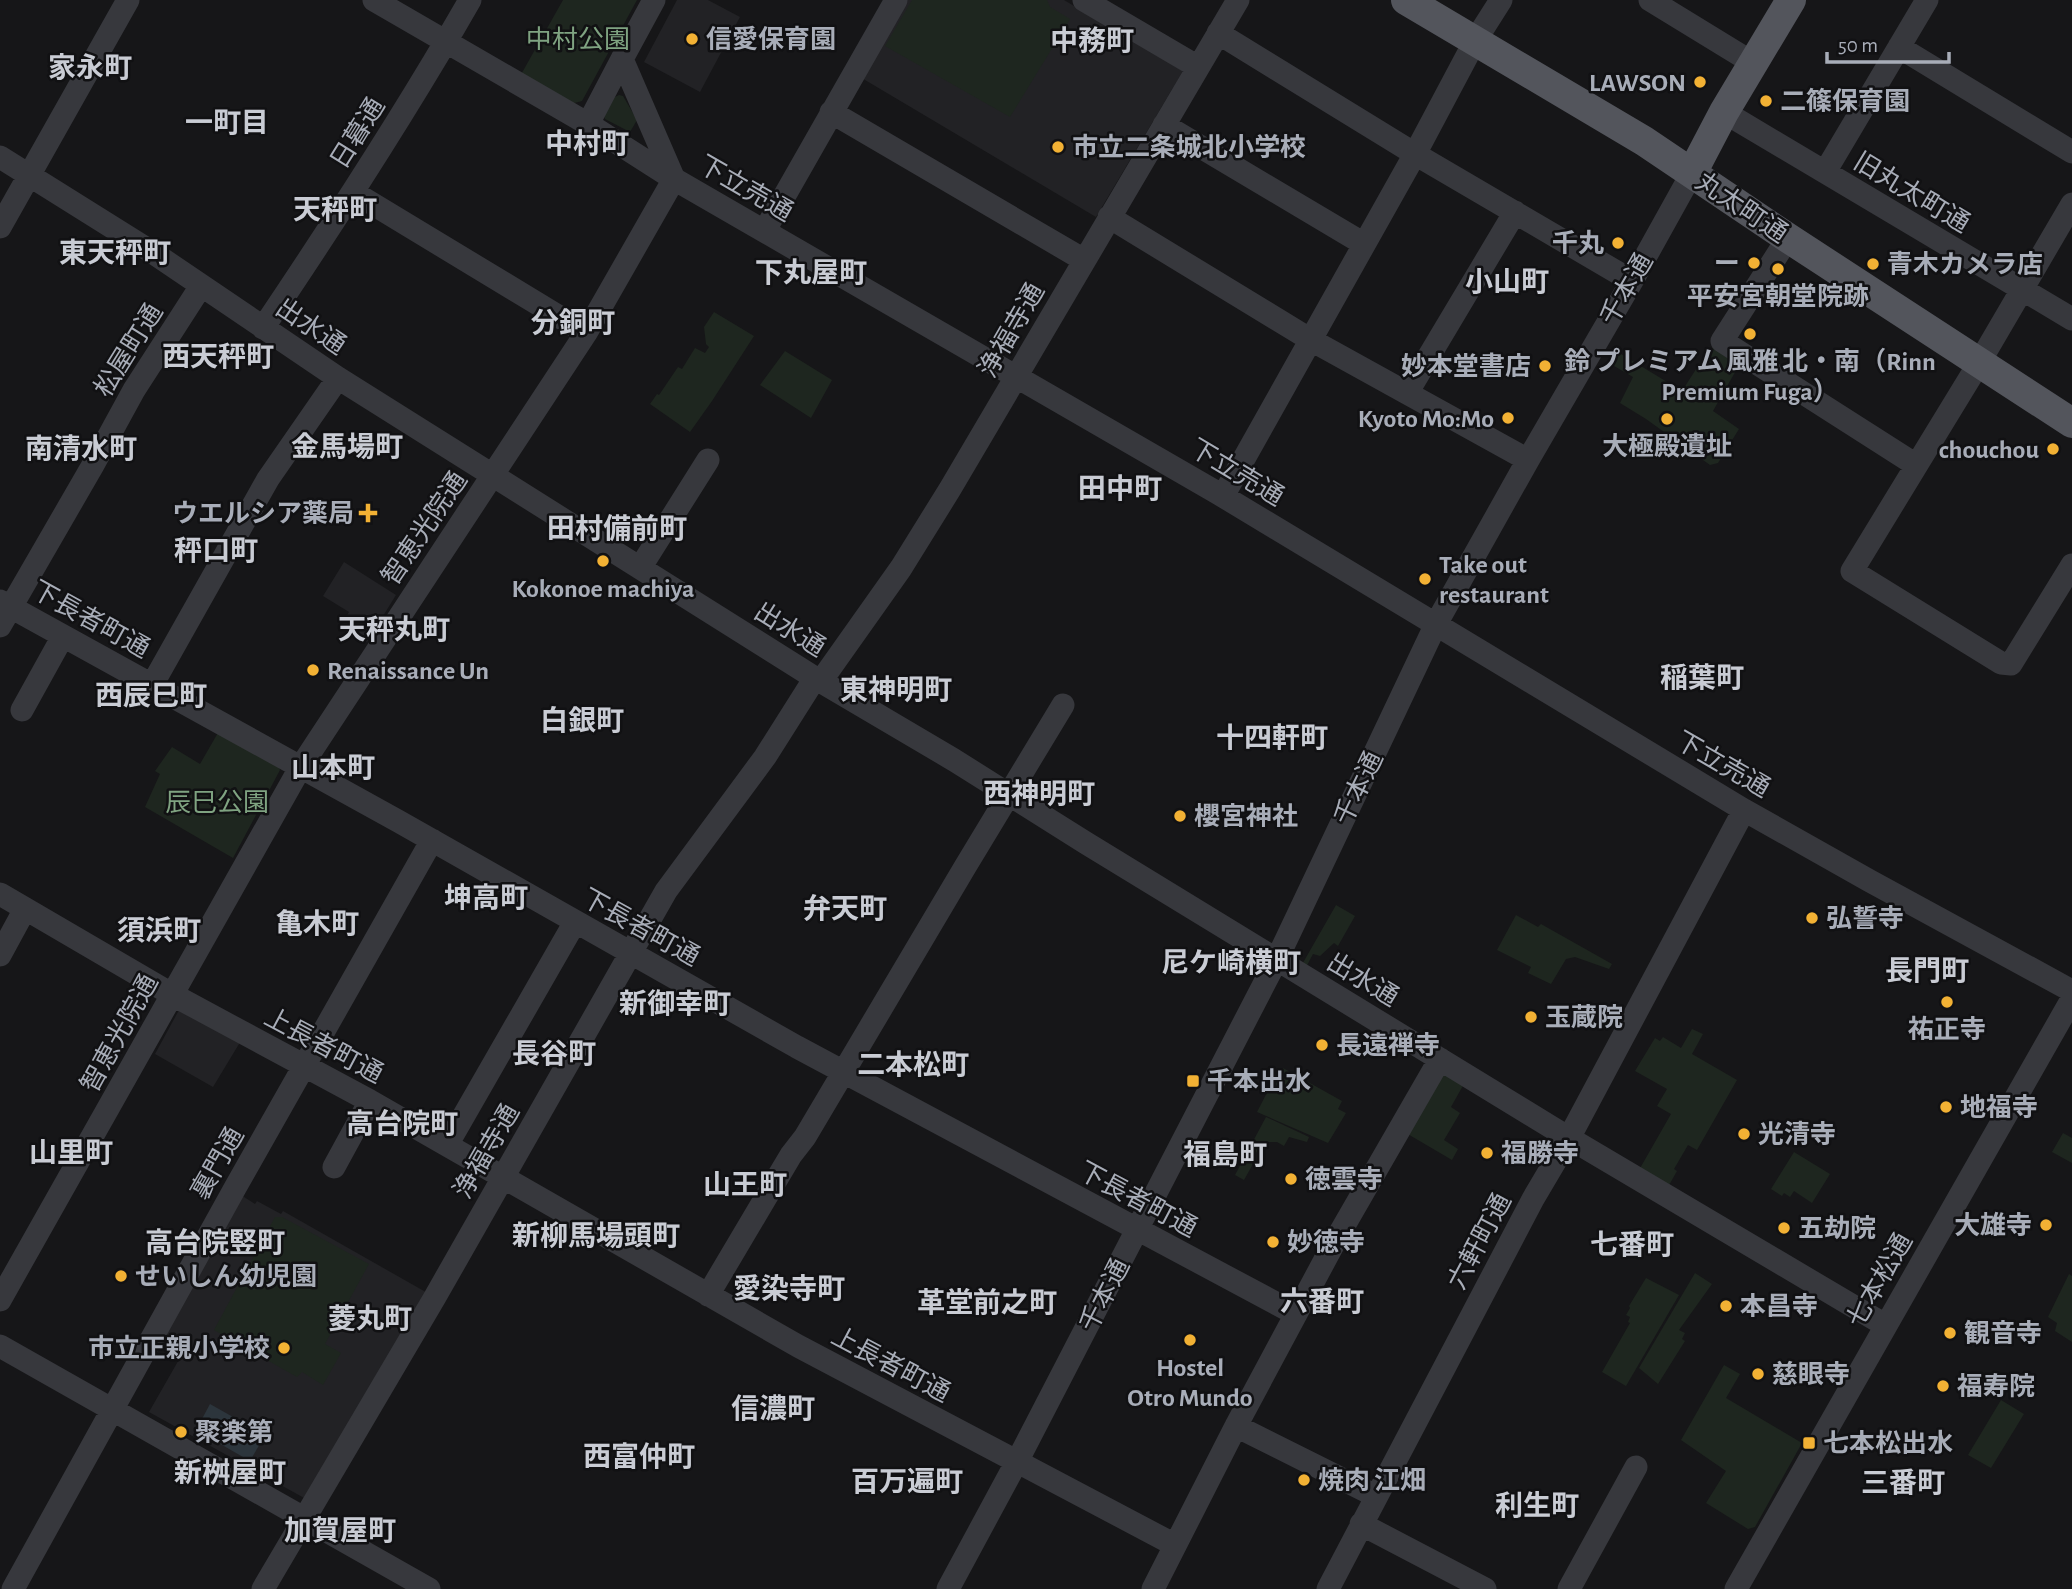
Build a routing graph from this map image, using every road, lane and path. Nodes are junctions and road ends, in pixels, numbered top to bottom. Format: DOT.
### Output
graph roads {
  1 [pos="128,0"];
  2 [pos="374,0"];
  3 [pos="470,0"];
  4 [pos="654,0"];
  5 [pos="896,0"];
  6 [pos="1084,0"];
  7 [pos="1238,0"];
  8 [pos="1406,0"];
  9 [pos="1501,0"];
  10 [pos="1650,0"];
  11 [pos="1791,0"];
  12 [pos="1927,0"];
  13 [pos="1218,33"];
  14 [pos="1475,41"];
  15 [pos="446,42"];
  16 [pos="1899,47"];
  17 [pos="622,59"];
  18 [pos="1753,63"];
  19 [pos="1198,67"];
  20 [pos="831,112"];
  21 [pos="1724,112"];
  22 [pos="588,124"];
  23 [pos="1164,125"];
  24 [pos="2072,152"];
  25 [pos="1415,153"];
  26 [pos="0,156"];
  27 [pos="1825,172"];
  28 [pos="1692,173"];
  29 [pos="30,174"];
  30 [pos="674,179"];
  31 [pos="353,192"];
  32 [pos="2072,204"];
  33 [pos="1515,212"];
  34 [pos="1110,216"];
  35 [pos="0,227"];
  36 [pos="765,230"];
  37 [pos="1787,238"];
  38 [pos="1364,244"];
  39 [pos="1084,260"];
  40 [pos="1632,281"];
  41 [pos="201,286"];
  42 [pos="2022,289"];
  43 [pos="2072,319"];
  44 [pos="263,328"];
  45 [pos="586,333"];
  46 [pos="1311,340"];
  47 [pos="1979,363"];
  48 [pos="1017,376"];
  49 [pos="338,378"];
  50 [pos="1407,393"];
  51 [pos="2072,423"];
  52 [pos="708,460"];
  53 [pos="1528,460"];
  54 [pos="1916,465"];
  55 [pos="493,475"];
  56 [pos="1223,496"];
  57 [pos="2072,565"];
  58 [pos="640,568"];
  59 [pos="4,611"];
  60 [pos="1436,624"];
  61 [pos="63,636"];
  62 [pos="818,679"];
  63 [pos="152,685"];
  64 [pos="1063,705"];
  65 [pos="22,709"];
  66 [pos="300,768"];
  67 [pos="1009,795"];
  68 [pos="1744,810"];
  69 [pos="432,840"];
  70 [pos="0,894"];
  71 [pos="25,909"];
  72 [pos="575,922"];
  73 [pos="632,953"];
  74 [pos="0,956"];
  75 [pos="1277,959"];
  76 [pos="2072,990"];
  77 [pos="173,995"];
  78 [pos="2072,999"];
  79 [pos="1440,1059"];
  80 [pos="306,1066"];
  81 [pos="843,1072"];
  82 [pos="370,1101"];
  83 [pos="1569,1138"];
  84 [pos="447,1145"];
  85 [pos="334,1167"];
  86 [pos="503,1177"];
  87 [pos="1137,1231"];
  88 [pos="708,1294"];
  89 [pos="0,1300"];
  90 [pos="1296,1314"];
  91 [pos="1885,1325"];
  92 [pos="0,1346"];
  93 [pos="113,1409"];
  94 [pos="1236,1426"];
  95 [pos="1016,1462"];
  96 [pos="1636,1467"];
  97 [pos="1376,1496"];
  98 [pos="305,1520"];
  99 [pos="1361,1524"];
  100 [pos="1175,1545"];
  101 [pos="13,1589"];
  102 [pos="263,1589"];
  103 [pos="429,1589"];
  104 [pos="948,1589"];
  105 [pos="1153,1589"];
  106 [pos="1328,1589"];
  107 [pos="1485,1589"];
  108 [pos="1569,1589"];
  109 [pos="1736,1589"];
  1 -- 29 [label="street"];
  2 -- 15 [label="street, 下立売通"];
  3 -- 15 [label="street, 日暮通"];
  4 -- 17 [label="street"];
  5 -- 20 [label="street"];
  6 -- 19 [label="street"];
  7 -- 13 [label="street, 浄福寺通"];
  8 -- 14 [label="main road, 丸太町通"];
  9 -- 14 [label="street"];
  10 -- 18 [label="street"];
  11 -- 18 [label="main road, 千本通"];
  12 -- 16 [label="street"];
  13 -- 19 [label="street, 浄福寺通"];
  13 -- 25 [label="street"];
  14 -- 25 [label="street"];
  14 -- 28 [label="main road, 丸太町通"];
  15 -- 22 [label="street, 下立売通"];
  15 -- 31 [label="street, 日暮通"];
  16 -- 24 [label="street"];
  16 -- 27 [label="street"];
  17 -- 22 [label="street"];
  17 -- 30 [label="street"];
  18 -- 21 [label="main road, 千本通"];
  19 -- 23 [label="street, 浄福寺通"];
  20 -- 36 [label="street"];
  20 -- 39 [label="street"];
  21 -- 27 [label="street, 旧丸太町通"];
  21 -- 28 [label="main road, 千本通"];
  22 -- 30 [label="street, 下立売通"];
  23 -- 34 [label="street, 浄福寺通"];
  23 -- 38 [label="street"];
  25 -- 33 [label="street"];
  25 -- 38 [label="street"];
  26 -- 29 [label="street, 出水通"];
  27 -- 42 [label="street, 旧丸太町通"];
  28 -- 37 [label="main road, 丸太町通"];
  28 -- 40 [label="street, 千本通"];
  29 -- 35 [label="street"];
  29 -- 41 [label="street, 出水通"];
  30 -- 36 [label="street, 下立売通"];
  30 -- 45 [label="street, 智恵光院通"];
  31 -- 44 [label="street, 日暮通"];
  31 -- 45 [label="street"];
  32 -- 42 [label="street"];
  33 -- 40 [label="street"];
  33 -- 50 [label="street"];
  34 -- 39 [label="street, 浄福寺通"];
  34 -- 46 [label="street"];
  36 -- 48 [label="street, 下立売通"];
  37 -- 47 [label="main road, 丸太町通"];
  37 -- 54 [label="street"];
  38 -- 46 [label="street"];
  39 -- 48 [label="street, 浄福寺通"];
  40 -- 53 [label="street, 千本通"];
  41 -- 44 [label="street, 出水通"];
  41 -- 59 [label="street, 松屋町通"];
  42 -- 43 [label="street, 旧丸太町通"];
  42 -- 47 [label="street"];
  44 -- 49 [label="street, 出水通"];
  45 -- 55 [label="street, 智恵光院通"];
  46 -- 50 [label="street"];
  46 -- 56 [label="street"];
  47 -- 51 [label="main road, 丸太町通"];
  47 -- 54 [label="street"];
  48 -- 56 [label="street, 下立売通"];
  48 -- 62 [label="street, 浄福寺通"];
  49 -- 55 [label="street, 出水通"];
  49 -- 63 [label="street"];
  50 -- 53 [label="street"];
  52 -- 58 [label="street"];
  53 -- 60 [label="street, 千本通"];
  54 -- 57 [label="street"];
  55 -- 58 [label="street, 出水通"];
  55 -- 66 [label="street, 智恵光院通"];
  56 -- 60 [label="street, 下立売通"];
  58 -- 62 [label="street, 出水通"];
  59 -- 61 [label="street, 下長者町通"];
  60 -- 68 [label="street, 下立売通"];
  60 -- 75 [label="street, 千本通"];
  61 -- 63 [label="street, 下長者町通"];
  61 -- 65 [label="street"];
  62 -- 67 [label="street, 出水通"];
  62 -- 73 [label="street, 浄福寺通"];
  63 -- 66 [label="street, 下長者町通"];
  64 -- 67 [label="street"];
  66 -- 69 [label="street, 下長者町通"];
  66 -- 77 [label="street, 智恵光院通"];
  67 -- 75 [label="street, 出水通"];
  67 -- 81 [label="street"];
  68 -- 76 [label="street, 下立売通"];
  68 -- 83 [label="street, 六軒町通"];
  69 -- 72 [label="street, 下長者町通"];
  69 -- 80 [label="street, 裏門通"];
  70 -- 71 [label="street, 上長者町通"];
  71 -- 74 [label="street"];
  71 -- 77 [label="street, 上長者町通"];
  72 -- 73 [label="street, 下長者町通"];
  72 -- 84 [label="street"];
  73 -- 81 [label="street, 下長者町通"];
  73 -- 86 [label="street, 浄福寺通"];
  75 -- 79 [label="street, 出水通"];
  75 -- 87 [label="street, 千本通"];
  77 -- 80 [label="street, 上長者町通"];
  77 -- 89 [label="street, 智恵光院通"];
  78 -- 91 [label="street, 七本松通"];
  79 -- 83 [label="street, 出水通"];
  79 -- 90 [label="street"];
  80 -- 82 [label="street, 上長者町通"];
  80 -- 93 [label="street, 裏門通"];
  81 -- 87 [label="street, 下長者町通"];
  81 -- 88 [label="street"];
  82 -- 84 [label="street, 上長者町通"];
  82 -- 85 [label="street"];
  83 -- 91 [label="street, 出水通"];
  83 -- 97 [label="street, 六軒町通"];
  84 -- 86 [label="street, 上長者町通"];
  86 -- 88 [label="street, 上長者町通"];
  86 -- 98 [label="street, 浄福寺通"];
  87 -- 90 [label="street, 下長者町通"];
  87 -- 95 [label="street, 千本通"];
  88 -- 95 [label="street, 上長者町通"];
  90 -- 94 [label="street"];
  91 -- 109 [label="street, 七本松通"];
  92 -- 93 [label="street"];
  93 -- 98 [label="street"];
  93 -- 101 [label="street, 裏門通"];
  94 -- 97 [label="street"];
  94 -- 100 [label="street"];
  95 -- 100 [label="street, 上長者町通"];
  95 -- 104 [label="street, 千本通"];
  96 -- 108 [label="street"];
  97 -- 99 [label="street, 六軒町通"];
  98 -- 102 [label="street, 浄福寺通"];
  98 -- 103 [label="street"];
  99 -- 106 [label="street, 六軒町通"];
  99 -- 107 [label="street"];
  100 -- 105 [label="street"];
}
